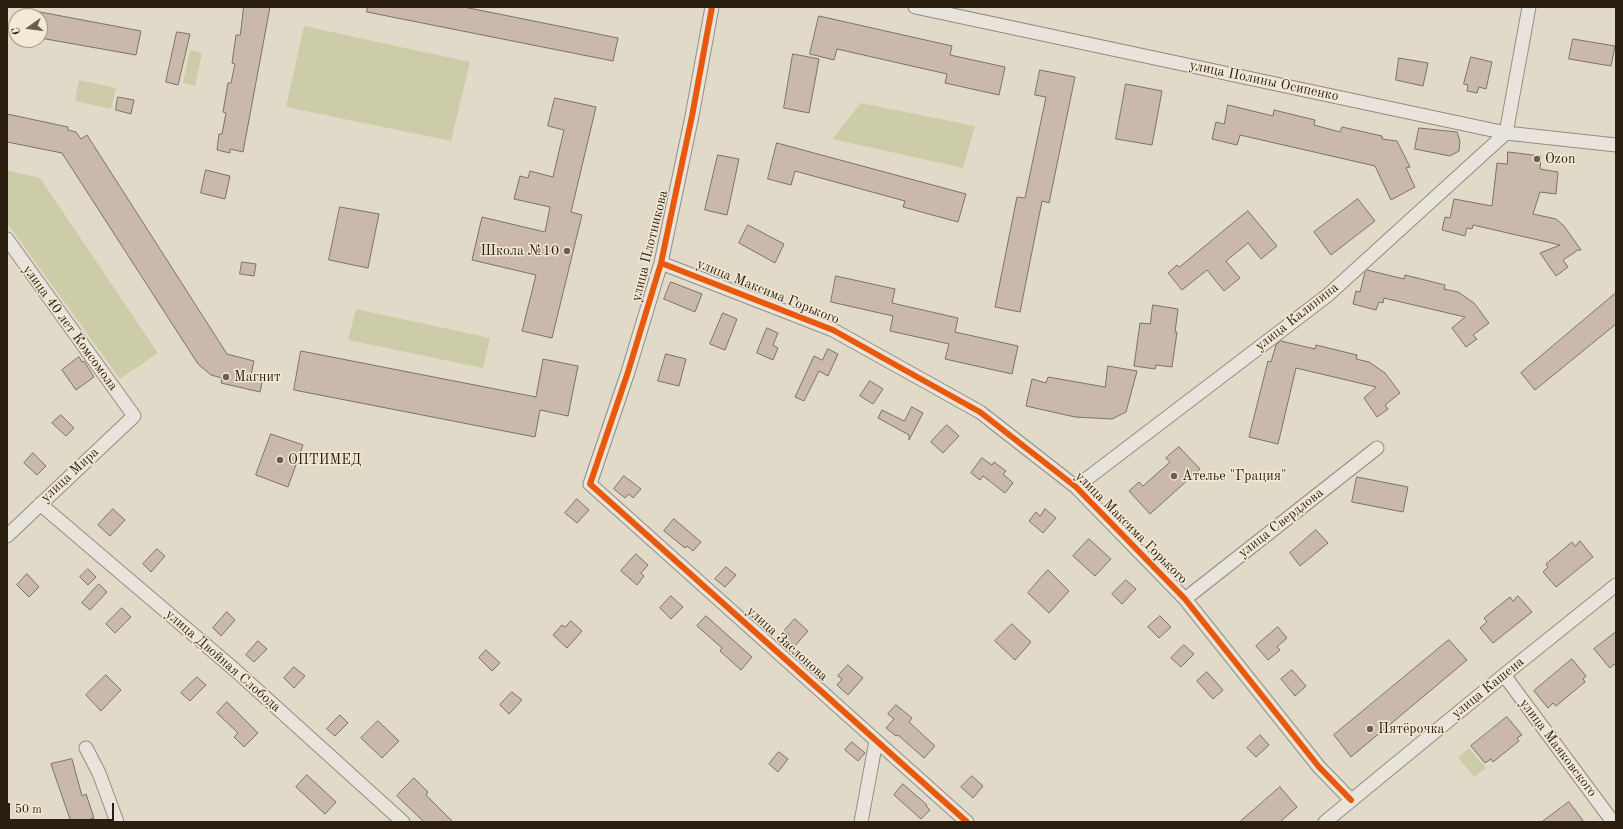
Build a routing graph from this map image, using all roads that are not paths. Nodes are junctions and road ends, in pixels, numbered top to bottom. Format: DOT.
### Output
graph roads {
  1 [pos="712,7"];
  2 [pos="915,7"];
  3 [pos="1529,7"];
  4 [pos="1506,133"];
  5 [pos="1616,145"];
  6 [pos="7,239"];
  7 [pos="661,263"];
  8 [pos="134,416"];
  9 [pos="1377,448"];
  10 [pos="590,484"];
  11 [pos="1076,487"];
  12 [pos="40,504"];
  13 [pos="7,536"];
  14 [pos="1616,585"];
  15 [pos="1185,599"];
  16 [pos="1504,675"];
  17 [pos="876,741"];
  18 [pos="86,748"];
  19 [pos="1351,800"];
  20 [pos="117,822"];
  21 [pos="403,822"];
  22 [pos="861,822"];
  23 [pos="967,822"];
  24 [pos="1325,822"];
  25 [pos="1613,822"];
  1 -- 7 [label="street, улица Плотникова"];
  2 -- 4 [label="street, улица Полины Осипенко"];
  3 -- 4 [label="street"];
  4 -- 5 [label="street, улица Полины Осипенко"];
  4 -- 11 [label="street, улица Калинина"];
  6 -- 8 [label="street, улица 40 лет Комсомола"];
  7 -- 10 [label="street, улица Плотникова"];
  7 -- 11 [label="street, улица Максима Горького"];
  8 -- 12 [label="street, улица Мира"];
  9 -- 15 [label="street, улица Свердлова"];
  10 -- 17 [label="street, улица Заслонова"];
  11 -- 15 [label="street, улица Максима Горького"];
  12 -- 13 [label="street, улица Мира"];
  12 -- 21 [label="street, улица Двойная Слобода"];
  14 -- 16 [label="street, улица Кашена"];
  15 -- 19 [label="street, улица Максима Горького"];
  16 -- 19 [label="street, улица Кашена"];
  16 -- 25 [label="street, улица Маяковского"];
  17 -- 22 [label="street"];
  17 -- 23 [label="street, улица Заслонова"];
  18 -- 20 [label="street"];
  19 -- 24 [label="street, улица Кашена"];
}
